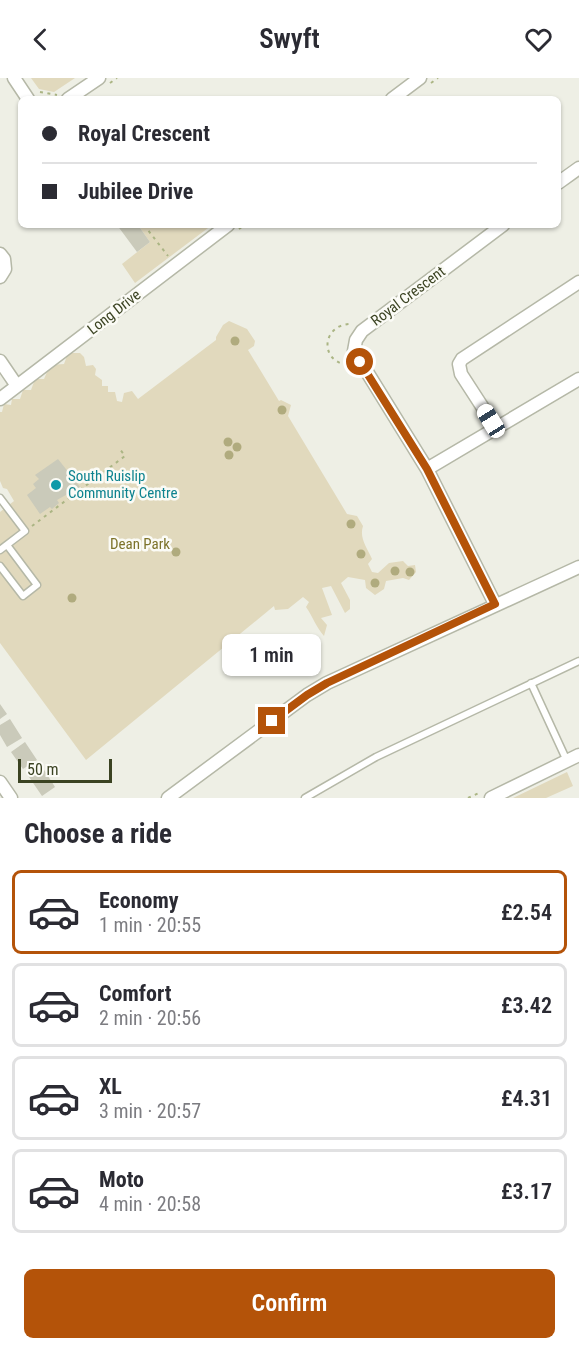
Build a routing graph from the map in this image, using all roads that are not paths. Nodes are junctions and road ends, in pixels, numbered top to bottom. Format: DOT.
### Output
graph roads {
  1 [pos="14,78"];
  2 [pos="99,78"];
  3 [pos="417,79"];
  4 [pos="31,95"];
  5 [pos="64,96"];
  6 [pos="396,96"];
  7 [pos="579,168"];
  8 [pos="561,181"];
  9 [pos="224,228"];
  10 [pos="499,228"];
  11 [pos="0,254"];
  12 [pos="0,277"];
  13 [pos="579,282"];
  14 [pos="0,361"];
  15 [pos="579,379"];
  16 [pos="17,386"];
  17 [pos="0,399"];
  18 [pos="496,428"];
  19 [pos="427,469"];
  20 [pos="0,498"];
  21 [pos="7,545"];
  22 [pos="0,550"];
  23 [pos="0,566"];
  24 [pos="579,567"];
  25 [pos="495,604"];
  26 [pos="579,661"];
  27 [pos="531,683"];
  28 [pos="579,755"];
  29 [pos="567,761"];
  30 [pos="0,782"];
  31 [pos="504,795"];
  32 [pos="176,796"];
  33 [pos="11,798"];
  34 [pos="305,798"];
  35 [pos="491,798"];
  1 -- 4 [label="street"];
  2 -- 5 [label="street"];
  3 -- 6 [label="street"];
  7 -- 8 [label="street"];
  9 -- 16 [label="street, Long Drive"];
  10 -- 19 [label="street, Royal Crescent"];
  11 -- 12 [label="street"];
  13 -- 18 [label="street"];
  14 -- 16 [label="street"];
  15 -- 18 [label="street"];
  16 -- 17 [label="street, Long Drive"];
  18 -- 19 [label="street"];
  19 -- 25 [label="street, Royal Crescent"];
  20 -- 21 [label="lane"];
  21 -- 22 [label="lane"];
  21 -- 23 [label="lane"];
  24 -- 25 [label="street"];
  25 -- 32 [label="street"];
  26 -- 27 [label="lane"];
  27 -- 29 [label="lane"];
  27 -- 34 [label="lane"];
  28 -- 29 [label="street"];
  29 -- 31 [label="street"];
  30 -- 33 [label="street"];
  31 -- 35 [label="street"];
}
